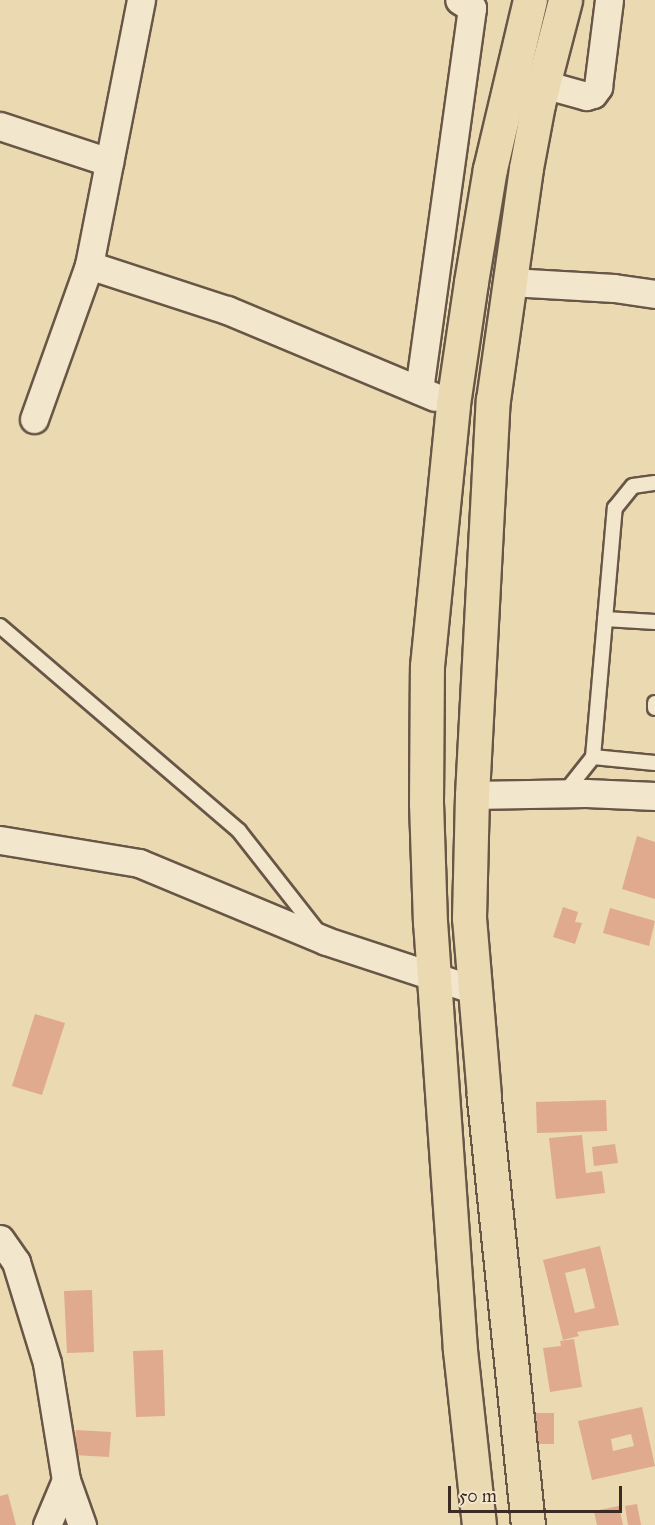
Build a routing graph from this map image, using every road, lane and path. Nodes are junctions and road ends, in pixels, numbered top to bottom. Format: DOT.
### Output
graph roads {
  1 [pos="141,0"];
  2 [pos="459,0"];
  3 [pos="530,0"];
  4 [pos="565,0"];
  5 [pos="609,0"];
  6 [pos="543,84"];
  7 [pos="0,126"];
  8 [pos="109,162"];
  9 [pos="89,265"];
  10 [pos="510,282"];
  11 [pos="655,294"];
  12 [pos="419,390"];
  13 [pos="453,404"];
  14 [pos="34,419"];
  15 [pos="655,483"];
  16 [pos="605,619"];
  17 [pos="655,622"];
  18 [pos="0,626"];
  19 [pos="655,703"];
  20 [pos="655,708"];
  21 [pos="593,757"];
  22 [pos="655,763"];
  23 [pos="472,795"];
  24 [pos="562,795"];
  25 [pos="655,796"];
  26 [pos="0,840"];
  27 [pos="326,941"];
  28 [pos="434,977"];
  29 [pos="475,990"];
  30 [pos="0,1239"];
  31 [pos="66,1480"];
  32 [pos="47,1525"];
  33 [pos="82,1525"];
  34 [pos="479,1525"];
  35 [pos="528,1525"];
  1 -- 8 [label="street"];
  2 -- 12 [label="street"];
  3 -- 13 [label="main road"];
  4 -- 6 [label="main road"];
  5 -- 6 [label="street"];
  6 -- 10 [label="main road"];
  7 -- 8 [label="street"];
  8 -- 9 [label="street"];
  9 -- 12 [label="street"];
  9 -- 14 [label="street"];
  10 -- 11 [label="street"];
  10 -- 23 [label="main road"];
  12 -- 13 [label="street"];
  13 -- 28 [label="main road"];
  15 -- 16 [label="lane"];
  16 -- 17 [label="lane"];
  16 -- 21 [label="lane"];
  18 -- 27 [label="lane"];
  19 -- 20 [label="lane"];
  21 -- 22 [label="lane"];
  21 -- 24 [label="lane"];
  23 -- 24 [label="street"];
  23 -- 29 [label="main road"];
  24 -- 25 [label="street"];
  26 -- 27 [label="street"];
  27 -- 28 [label="street"];
  28 -- 29 [label="street"];
  28 -- 34 [label="main road"];
  29 -- 35 [label="main road"];
  30 -- 31 [label="street"];
  31 -- 32 [label="street"];
  31 -- 33 [label="street"];
}
